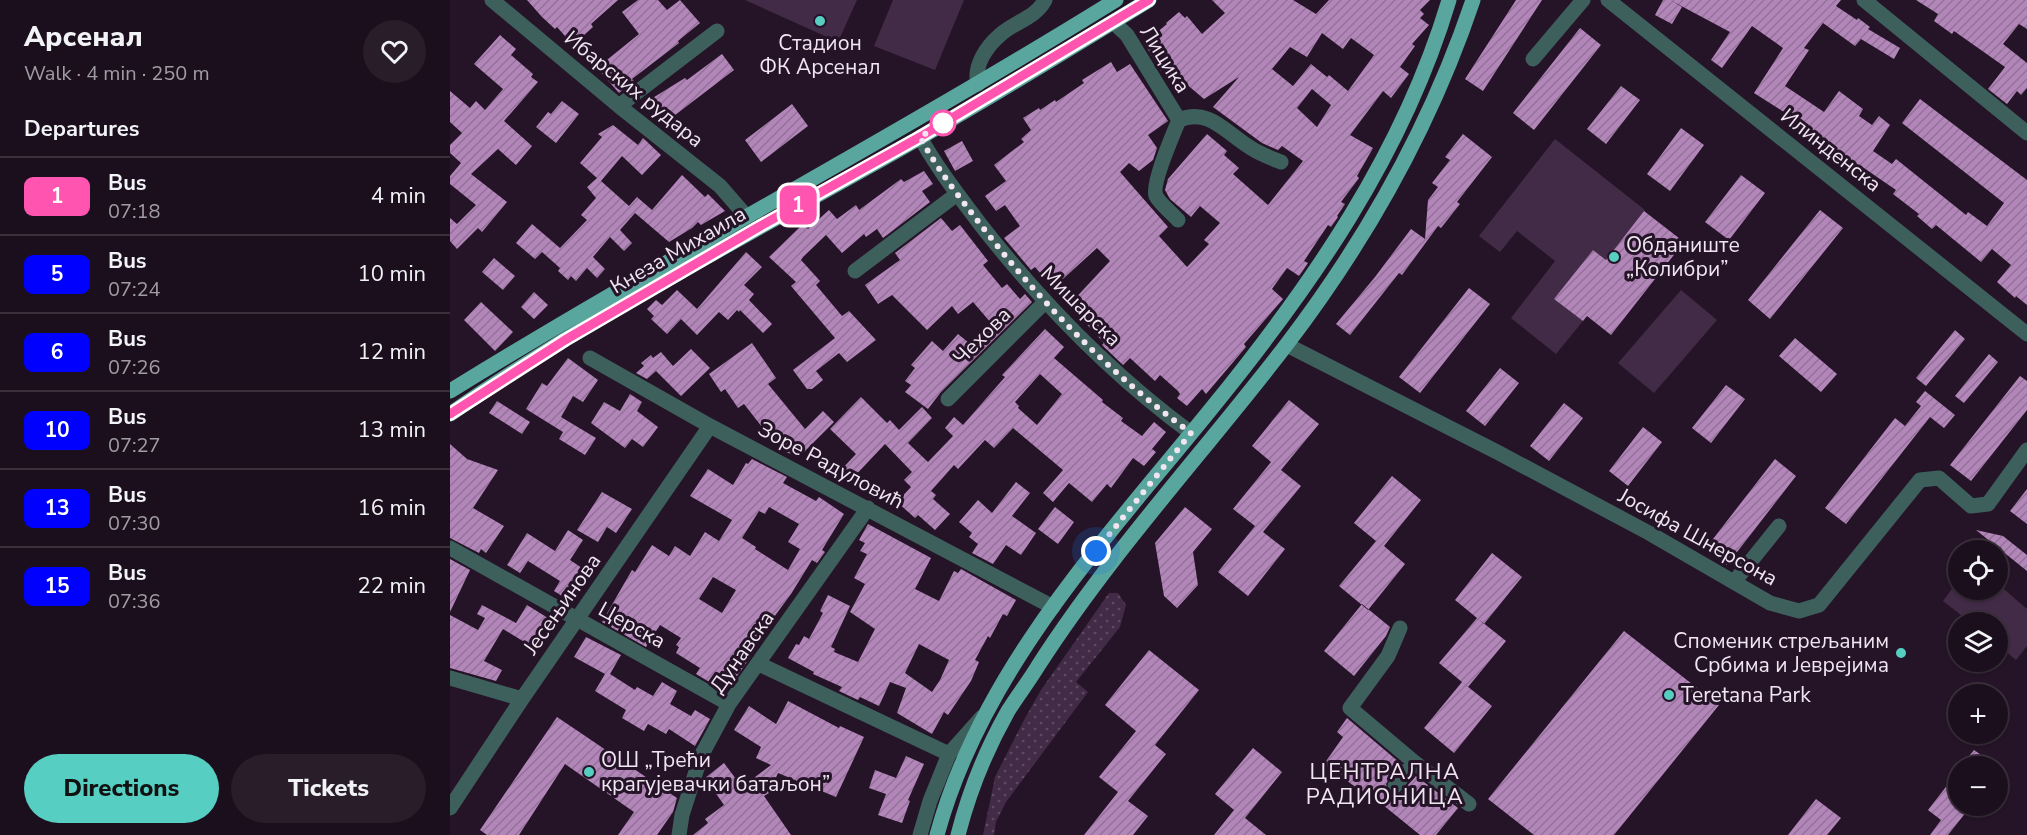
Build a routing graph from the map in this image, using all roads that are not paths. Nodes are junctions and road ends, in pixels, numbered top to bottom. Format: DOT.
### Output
graph roads {
  1 [pos="493,0"];
  2 [pos="1045,0"];
  3 [pos="1116,0"];
  4 [pos="1149,0"];
  5 [pos="1449,0"];
  6 [pos="1473,0"];
  7 [pos="1583,0"];
  8 [pos="1608,0"];
  9 [pos="1864,0"];
  10 [pos="1113,22"];
  11 [pos="717,31"];
  12 [pos="1533,59"];
  13 [pos="978,84"];
  14 [pos="618,106"];
  15 [pos="1179,120"];
  16 [pos="2027,133"];
  17 [pos="920,137"];
  18 [pos="1281,162"];
  19 [pos="957,194"];
  20 [pos="746,216"];
  21 [pos="1178,220"];
  22 [pos="855,271"];
  23 [pos="1045,302"];
  24 [pos="2027,334"];
  25 [pos="1287,345"];
  26 [pos="590,358"];
  27 [pos="450,391"];
  28 [pos="948,399"];
  29 [pos="450,414"];
  30 [pos="710,426"];
  31 [pos="1191,433"];
  32 [pos="2027,450"];
  33 [pos="868,508"];
  34 [pos="1779,526"];
  35 [pos="450,548"];
  36 [pos="1734,582"];
  37 [pos="1053,607"];
  38 [pos="578,619"];
  39 [pos="1400,628"];
  40 [pos="759,664"];
  41 [pos="450,678"];
  42 [pos="522,699"];
  43 [pos="729,704"];
  44 [pos="988,710"];
  45 [pos="950,754"];
  46 [pos="1414,762"];
  47 [pos="1395,786"];
  48 [pos="1469,804"];
  49 [pos="450,808"];
  50 [pos="963,816"];
  51 [pos="680,835"];
  52 [pos="920,835"];
  53 [pos="937,835"];
  54 [pos="958,835"];
  55 [pos="965,835"];
  1 -- 14 [label="street, Ибарских рудара"];
  2 -- 13 [label="street"];
  3 -- 13 [label="main road, Кнеза Михаила"];
  4 -- 10 [label="main road, Кнеза Михаила"];
  5 -- 31 [label="main road"];
  6 -- 25 [label="main road"];
  7 -- 12 [label="street"];
  8 -- 24 [label="street, Илинденска"];
  9 -- 16 [label="street"];
  10 -- 15 [label="street, Лицика"];
  10 -- 17 [label="main road, Кнеза Михаила"];
  11 -- 14 [label="street"];
  13 -- 20 [label="main road, Кнеза Михаила"];
  14 -- 20 [label="street, Ибарских рудара"];
  15 -- 18 [label="street, Лицика"];
  15 -- 21 [label="street, Лицика"];
  17 -- 19 [label="street, Мишарска"];
  17 -- 29 [label="main road, Кнеза Михаила"];
  19 -- 22 [label="street"];
  19 -- 23 [label="street, Мишарска"];
  20 -- 27 [label="main road, Кнеза Михаила"];
  23 -- 28 [label="street, Чехова"];
  23 -- 31 [label="street, Мишарска"];
  25 -- 36 [label="street, Јосифа Шнерсона"];
  25 -- 50 [label="main road"];
  26 -- 30 [label="street, Зоре Радуловић"];
  30 -- 33 [label="street, Зоре Радуловић"];
  30 -- 38 [label="street, Јесењинова"];
  31 -- 37 [label="main road"];
  32 -- 36 [label="street, Јосифа Шнерсона"];
  33 -- 37 [label="street, Зоре Радуловић"];
  33 -- 40 [label="street, Дунавска"];
  34 -- 36 [label="street"];
  35 -- 38 [label="street, Церска"];
  37 -- 44 [label="main road"];
  38 -- 42 [label="street, Јесењинова"];
  38 -- 43 [label="street, Церска"];
  39 -- 46 [label="street"];
  40 -- 43 [label="street, Дунавска"];
  40 -- 45 [label="street"];
  41 -- 42 [label="street"];
  42 -- 49 [label="street, Јесењинова"];
  43 -- 51 [label="street, Дунавска"];
  44 -- 45 [label="street"];
  44 -- 53 [label="main road"];
  45 -- 52 [label="street"];
  46 -- 47 [label="street"];
  46 -- 48 [label="street"];
  50 -- 54 [label="main road"];
  50 -- 55 [label="main road"];
}
